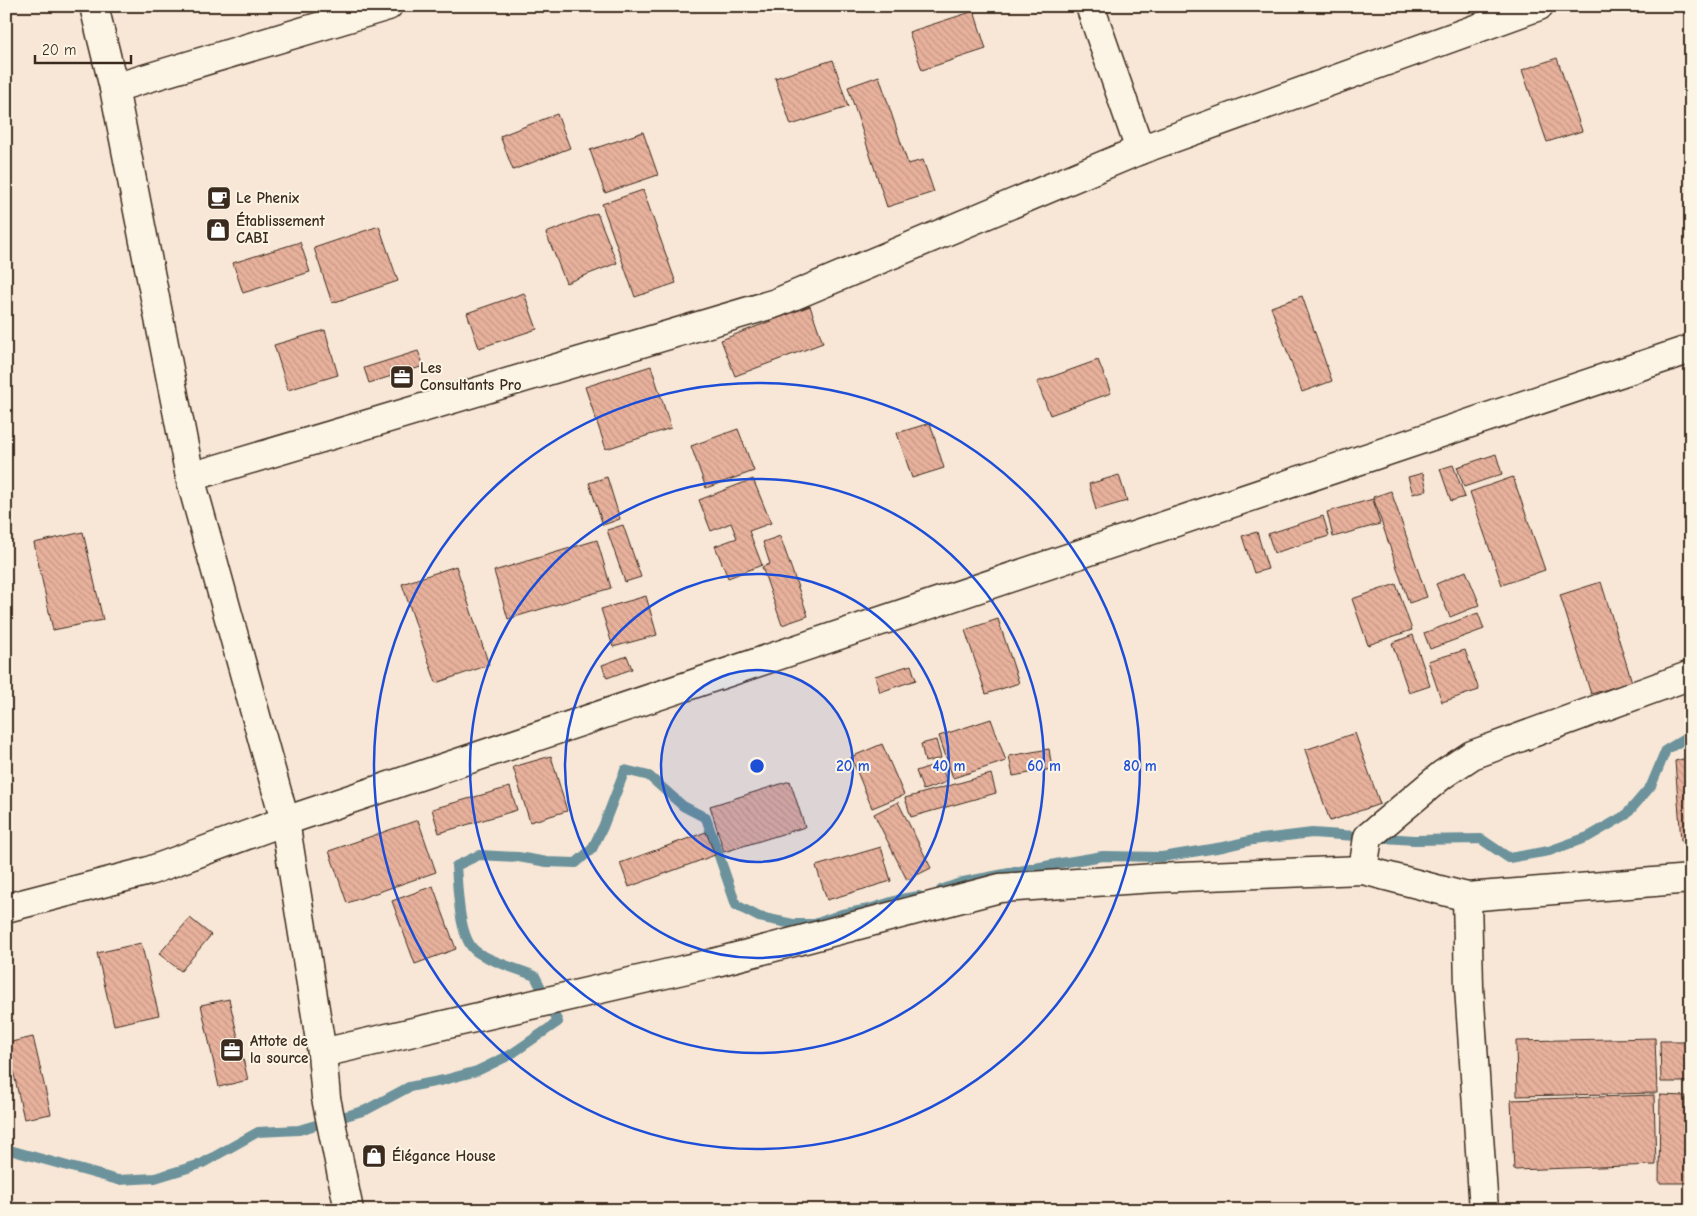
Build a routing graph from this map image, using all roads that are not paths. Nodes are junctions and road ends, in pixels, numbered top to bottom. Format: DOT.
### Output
graph roads {
  1 [pos="94,6"];
  2 [pos="388,6"];
  3 [pos="1090,6"];
  4 [pos="1539,6"];
  5 [pos="114,88"];
  6 [pos="1140,150"];
  7 [pos="1691,349"];
  8 [pos="190,477"];
  9 [pos="1691,675"];
  10 [pos="285,821"];
  11 [pos="1363,870"];
  12 [pos="1691,879"];
  13 [pos="1467,897"];
  14 [pos="6,908"];
  15 [pos="322,1053"];
  16 [pos="349,1210"];
  17 [pos="1484,1210"];
  1 -- 5 [label="street"];
  2 -- 5 [label="street"];
  3 -- 6 [label="street"];
  4 -- 6 [label="street"];
  5 -- 8 [label="street"];
  6 -- 8 [label="street"];
  7 -- 10 [label="street"];
  8 -- 10 [label="street"];
  9 -- 11 [label="street"];
  10 -- 14 [label="street"];
  10 -- 15 [label="street"];
  11 -- 13 [label="street"];
  11 -- 15 [label="street"];
  12 -- 13 [label="street"];
  13 -- 17 [label="street"];
  15 -- 16 [label="street"];
}
